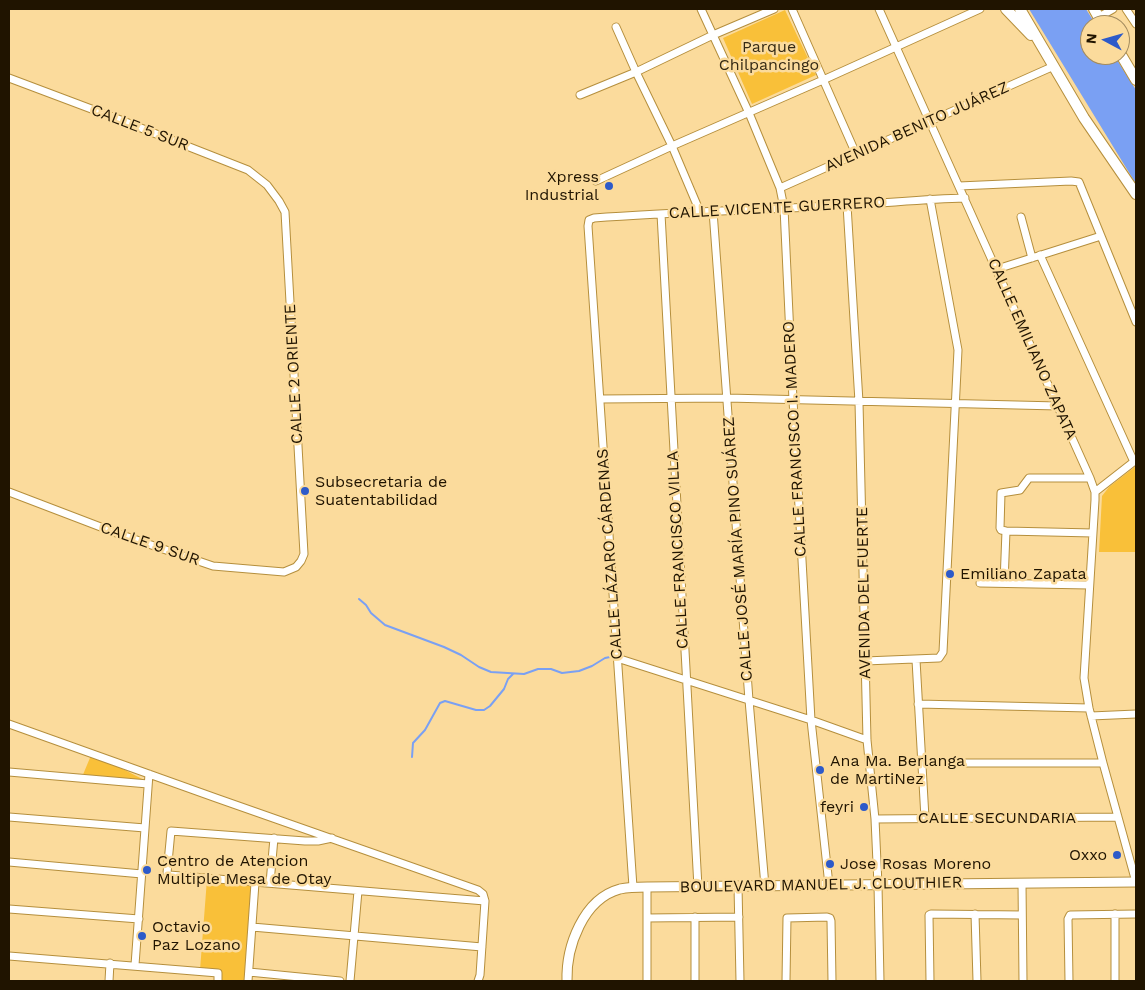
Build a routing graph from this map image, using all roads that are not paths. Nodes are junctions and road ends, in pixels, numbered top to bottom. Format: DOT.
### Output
graph roads {
  1 [pos="701,9"];
  2 [pos="774,9"];
  3 [pos="792,9"];
  4 [pos="880,9"];
  5 [pos="980,9"];
  6 [pos="1006,9"];
  7 [pos="1020,9"];
  8 [pos="1126,9"];
  9 [pos="1136,24"];
  10 [pos="616,27"];
  11 [pos="713,35"];
  12 [pos="896,47"];
  13 [pos="1046,51"];
  14 [pos="1127,65"];
  15 [pos="1054,66"];
  16 [pos="636,72"];
  17 [pos="9,78"];
  18 [pos="823,80"];
  19 [pos="1136,80"];
  20 [pos="580,95"];
  21 [pos="749,113"];
  22 [pos="930,122"];
  23 [pos="672,146"];
  24 [pos="856,154"];
  25 [pos="596,181"];
  26 [pos="267,185"];
  27 [pos="959,186"];
  28 [pos="780,188"];
  29 [pos="1136,194"];
  30 [pos="965,198"];
  31 [pos="930,199"];
  32 [pos="847,205"];
  33 [pos="784,208"];
  34 [pos="713,211"];
  35 [pos="700,212"];
  36 [pos="661,214"];
  37 [pos="1021,217"];
  38 [pos="589,220"];
  39 [pos="1101,236"];
  40 [pos="1040,255"];
  41 [pos="1032,258"];
  42 [pos="997,269"];
  43 [pos="1136,322"];
  44 [pos="727,398"];
  45 [pos="600,399"];
  46 [pos="670,399"];
  47 [pos="793,400"];
  48 [pos="860,402"];
  49 [pos="955,404"];
  50 [pos="1058,406"];
  51 [pos="1135,461"];
  52 [pos="1090,478"];
  53 [pos="9,492"];
  54 [pos="1095,492"];
  55 [pos="1006,531"];
  56 [pos="1093,533"];
  57 [pos="296,567"];
  58 [pos="980,583"];
  59 [pos="1004,583"];
  60 [pos="1089,585"];
  61 [pos="617,658"];
  62 [pos="916,660"];
  63 [pos="865,661"];
  64 [pos="686,679"];
  65 [pos="749,700"];
  66 [pos="918,704"];
  67 [pos="1090,712"];
  68 [pos="1136,714"];
  69 [pos="812,720"];
  70 [pos="9,724"];
  71 [pos="867,740"];
  72 [pos="922,763"];
  73 [pos="1103,763"];
  74 [pos="9,772"];
  75 [pos="149,774"];
  76 [pos="148,784"];
  77 [pos="9,817"];
  78 [pos="1118,817"];
  79 [pos="925,818"];
  80 [pos="875,819"];
  81 [pos="145,828"];
  82 [pos="274,838"];
  83 [pos="333,838"];
  84 [pos="9,862"];
  85 [pos="142,874"];
  86 [pos="255,882"];
  87 [pos="1136,882"];
  88 [pos="270,883"];
  89 [pos="1022,883"];
  90 [pos="829,885"];
  91 [pos="878,885"];
  92 [pos="698,886"];
  93 [pos="738,886"];
  94 [pos="765,886"];
  95 [pos="633,887"];
  96 [pos="647,887"];
  97 [pos="358,891"];
  98 [pos="484,899"];
  99 [pos="9,909"];
  100 [pos="975,914"];
  101 [pos="1115,914"];
  102 [pos="1136,914"];
  103 [pos="1022,915"];
  104 [pos="695,917"];
  105 [pos="739,917"];
  106 [pos="647,918"];
  107 [pos="138,919"];
  108 [pos="252,927"];
  109 [pos="354,936"];
  110 [pos="482,947"];
  111 [pos="9,956"];
  112 [pos="110,963"];
  113 [pos="135,965"];
  114 [pos="249,972"];
  115 [pos="109,981"];
  116 [pos="218,981"];
  117 [pos="248,981"];
  118 [pos="340,981"];
  119 [pos="350,981"];
  120 [pos="478,981"];
  121 [pos="567,981"];
  122 [pos="647,981"];
  123 [pos="695,981"];
  124 [pos="740,981"];
  125 [pos="786,981"];
  126 [pos="832,981"];
  127 [pos="880,981"];
  128 [pos="930,981"];
  129 [pos="977,981"];
  130 [pos="1023,981"];
  131 [pos="1069,981"];
  132 [pos="1115,981"];
  1 -- 11 [label="street, CALLE FRANCISCO I. MADERO"];
  2 -- 11 [label="street"];
  3 -- 18 [label="street"];
  4 -- 12 [label="street, CALLE EMILIANO ZAPATA"];
  5 -- 12 [label="street"];
  6 -- 13 [label="highway"];
  7 -- 13 [label="highway"];
  8 -- 9 [label="street"];
  10 -- 16 [label="street"];
  11 -- 16 [label="street"];
  11 -- 21 [label="street, CALLE FRANCISCO I. MADERO"];
  12 -- 18 [label="street"];
  12 -- 22 [label="street, CALLE EMILIANO ZAPATA"];
  13 -- 15 [label="highway"];
  14 -- 19 [label="highway"];
  15 -- 22 [label="street, AVENIDA BENITO JUÁREZ"];
  15 -- 29 [label="highway"];
  16 -- 20 [label="street"];
  16 -- 23 [label="street"];
  17 -- 26 [label="street, CALLE 5 SUR"];
  18 -- 21 [label="street"];
  18 -- 24 [label="street"];
  21 -- 23 [label="street"];
  21 -- 28 [label="street, CALLE FRANCISCO I. MADERO"];
  22 -- 24 [label="street, AVENIDA BENITO JUÁREZ"];
  22 -- 27 [label="street, CALLE EMILIANO ZAPATA"];
  23 -- 25 [label="street"];
  23 -- 35 [label="street"];
  24 -- 28 [label="street, AVENIDA BENITO JUÁREZ"];
  26 -- 57 [label="street, CALLE 2 ORIENTE"];
  27 -- 30 [label="street, CALLE EMILIANO ZAPATA"];
  27 -- 39 [label="street"];
  28 -- 33 [label="street, CALLE FRANCISCO I. MADERO"];
  30 -- 31 [label="street, CALLE VICENTE GUERRERO"];
  30 -- 42 [label="street, CALLE EMILIANO ZAPATA"];
  31 -- 32 [label="street, CALLE VICENTE GUERRERO"];
  31 -- 49 [label="street"];
  32 -- 33 [label="street, CALLE VICENTE GUERRERO"];
  32 -- 48 [label="street, AVENIDA DEL FUERTE"];
  33 -- 34 [label="street, CALLE VICENTE GUERRERO"];
  33 -- 47 [label="street, CALLE FRANCISCO I. MADERO"];
  34 -- 35 [label="street, CALLE VICENTE GUERRERO"];
  34 -- 44 [label="street, CALLE JOSÉ MARÍA PINO SUÁREZ"];
  35 -- 36 [label="street, CALLE VICENTE GUERRERO"];
  36 -- 38 [label="street, CALLE VICENTE GUERRERO"];
  36 -- 46 [label="street, CALLE FRANCISCO VILLA"];
  37 -- 41 [label="street"];
  38 -- 45 [label="street, CALLE LÁZARO CÁRDENAS"];
  39 -- 40 [label="street"];
  39 -- 43 [label="street"];
  40 -- 41 [label="street"];
  40 -- 51 [label="street"];
  41 -- 42 [label="street"];
  42 -- 50 [label="street, CALLE EMILIANO ZAPATA"];
  44 -- 46 [label="street"];
  44 -- 47 [label="street"];
  44 -- 65 [label="street, CALLE JOSÉ MARÍA PINO SUÁREZ"];
  45 -- 46 [label="street"];
  45 -- 61 [label="street, CALLE LÁZARO CÁRDENAS"];
  46 -- 64 [label="street, CALLE FRANCISCO VILLA"];
  47 -- 48 [label="street"];
  47 -- 69 [label="street, CALLE FRANCISCO I. MADERO"];
  48 -- 49 [label="street"];
  48 -- 63 [label="street, AVENIDA DEL FUERTE"];
  49 -- 50 [label="street"];
  49 -- 62 [label="street"];
  50 -- 52 [label="street, CALLE EMILIANO ZAPATA"];
  51 -- 54 [label="street"];
  52 -- 54 [label="street, CALLE EMILIANO ZAPATA"];
  52 -- 55 [label="street"];
  53 -- 57 [label="street, CALLE 9 SUR"];
  54 -- 56 [label="street, CALLE EMILIANO ZAPATA"];
  55 -- 56 [label="street"];
  55 -- 59 [label="street"];
  56 -- 60 [label="street, CALLE EMILIANO ZAPATA"];
  58 -- 59 [label="street"];
  59 -- 60 [label="street"];
  60 -- 67 [label="street, CALLE EMILIANO ZAPATA"];
  61 -- 64 [label="street"];
  61 -- 95 [label="street, CALLE LÁZARO CÁRDENAS"];
  62 -- 63 [label="street"];
  62 -- 66 [label="street"];
  63 -- 71 [label="street, AVENIDA DEL FUERTE"];
  64 -- 65 [label="street"];
  64 -- 92 [label="street, CALLE FRANCISCO VILLA"];
  65 -- 69 [label="street"];
  65 -- 94 [label="street, CALLE JOSÉ MARÍA PINO SUÁREZ"];
  66 -- 67 [label="street"];
  66 -- 72 [label="street"];
  67 -- 68 [label="street"];
  67 -- 73 [label="street, CALLE EMILIANO ZAPATA"];
  69 -- 71 [label="street"];
  69 -- 90 [label="street, CALLE FRANCISCO I. MADERO"];
  70 -- 75 [label="street"];
  71 -- 80 [label="street, AVENIDA DEL FUERTE"];
  72 -- 73 [label="street"];
  72 -- 79 [label="street"];
  73 -- 78 [label="street, CALLE EMILIANO ZAPATA"];
  74 -- 76 [label="street"];
  75 -- 76 [label="street"];
  75 -- 83 [label="street"];
  76 -- 81 [label="street"];
  77 -- 81 [label="street"];
  78 -- 79 [label="street, CALLE SECUNDARIA"];
  78 -- 87 [label="street, CALLE EMILIANO ZAPATA"];
  79 -- 80 [label="street, CALLE SECUNDARIA"];
  80 -- 91 [label="street, AVENIDA DEL FUERTE"];
  81 -- 85 [label="street"];
  82 -- 83 [label="street"];
  82 -- 86 [label="street"];
  82 -- 88 [label="street"];
  83 -- 98 [label="street"];
  84 -- 85 [label="street"];
  85 -- 107 [label="street"];
  86 -- 88 [label="street"];
  86 -- 108 [label="street"];
  87 -- 89 [label="main road, BOULEVARD MANUEL J. CLOUTHIER"];
  88 -- 97 [label="street"];
  89 -- 91 [label="main road, BOULEVARD MANUEL J. CLOUTHIER"];
  89 -- 103 [label="street"];
  90 -- 91 [label="main road, BOULEVARD MANUEL J. CLOUTHIER"];
  90 -- 94 [label="main road, BOULEVARD MANUEL J. CLOUTHIER"];
  91 -- 127 [label="street, AVENIDA DEL FUERTE"];
  92 -- 93 [label="main road, BOULEVARD MANUEL J. CLOUTHIER"];
  92 -- 96 [label="main road, BOULEVARD MANUEL J. CLOUTHIER"];
  93 -- 94 [label="main road, BOULEVARD MANUEL J. CLOUTHIER"];
  93 -- 105 [label="street"];
  95 -- 96 [label="main road, BOULEVARD MANUEL J. CLOUTHIER"];
  95 -- 121 [label="main road, BOULEVARD MANUEL J. CLOUTHIER"];
  96 -- 106 [label="street"];
  97 -- 98 [label="street"];
  97 -- 109 [label="street"];
  98 -- 110 [label="street"];
  99 -- 107 [label="street"];
  100 -- 103 [label="street"];
  100 -- 128 [label="street"];
  100 -- 129 [label="street"];
  101 -- 102 [label="street"];
  101 -- 131 [label="street"];
  101 -- 132 [label="street"];
  103 -- 130 [label="street"];
  104 -- 105 [label="street"];
  104 -- 106 [label="street"];
  104 -- 123 [label="street"];
  105 -- 124 [label="street"];
  106 -- 122 [label="street"];
  107 -- 113 [label="street"];
  108 -- 109 [label="street"];
  108 -- 114 [label="street"];
  109 -- 110 [label="street"];
  109 -- 119 [label="street"];
  110 -- 120 [label="street"];
  111 -- 112 [label="street"];
  112 -- 113 [label="street"];
  112 -- 115 [label="street"];
  113 -- 116 [label="street"];
  114 -- 117 [label="street"];
  114 -- 118 [label="street"];
  125 -- 126 [label="street"];
}
